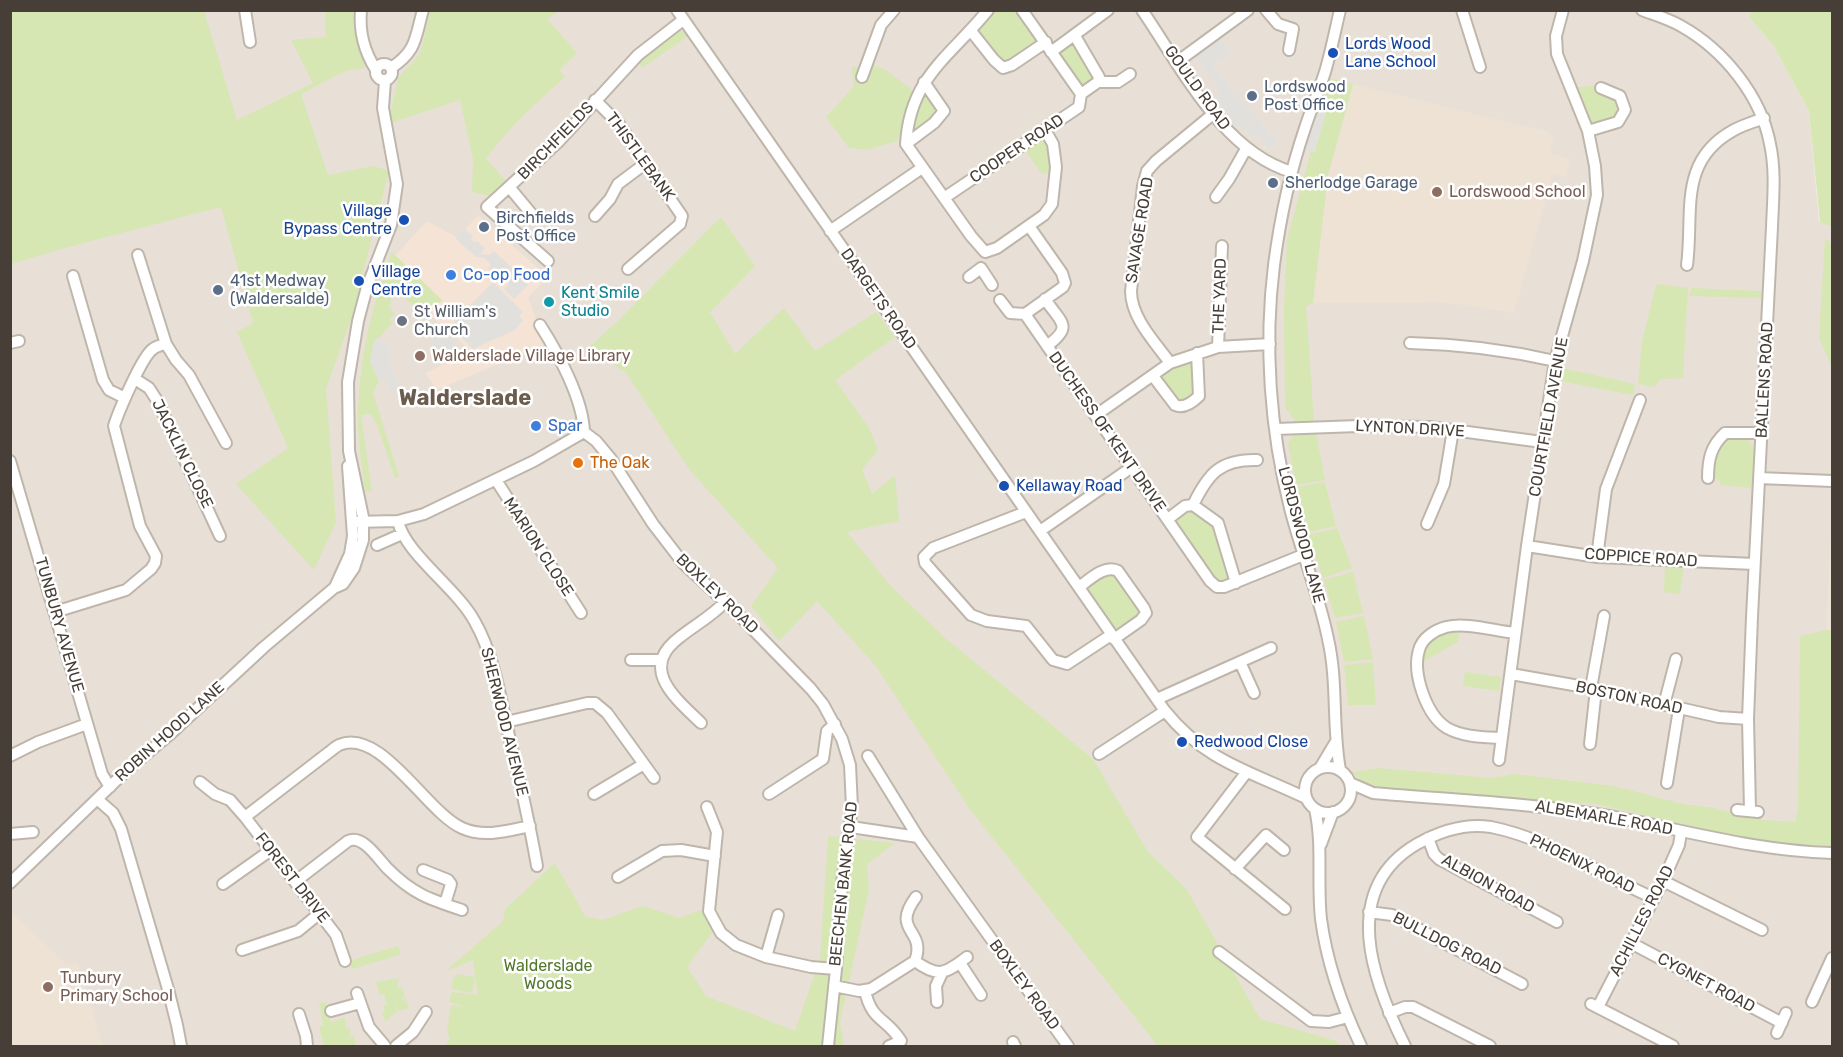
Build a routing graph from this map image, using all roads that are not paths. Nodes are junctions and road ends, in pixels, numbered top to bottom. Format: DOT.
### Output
graph roads {
  1 [pos="244,10"];
  2 [pos="361,10"];
  3 [pos="423,10"];
  4 [pos="676,10"];
  5 [pos="894,10"];
  6 [pos="988,10"];
  7 [pos="1022,10"];
  8 [pos="1142,10"];
  9 [pos="1248,10"];
  10 [pos="1266,10"];
  11 [pos="1340,10"];
  12 [pos="1462,10"];
  13 [pos="1563,10"];
  14 [pos="1642,10"];
  15 [pos="1107,11"];
  16 [pos="683,20"];
  17 [pos="971,31"];
  18 [pos="1075,36"];
  19 [pos="250,42"];
  20 [pos="1049,47"];
  21 [pos="1289,50"];
  22 [pos="1177,62"];
  23 [pos="1480,67"];
  24 [pos="391,68"];
  25 [pos="376,70"];
  26 [pos="1130,74"];
  27 [pos="862,77"];
  28 [pos="385,81"];
  29 [pos="924,82"];
  30 [pos="1098,82"];
  31 [pos="1601,88"];
  32 [pos="1081,94"];
  33 [pos="595,100"];
  34 [pos="1213,114"];
  35 [pos="1764,118"];
  36 [pos="1045,130"];
  37 [pos="1588,131"];
  38 [pos="906,144"];
  39 [pos="1246,149"];
  40 [pos="646,163"];
  41 [pos="922,168"];
  42 [pos="1292,172"];
  43 [pos="510,188"];
  44 [pos="1215,197"];
  45 [pos="944,198"];
  46 [pos="595,216"];
  47 [pos="534,217"];
  48 [pos="1029,226"];
  49 [pos="830,231"];
  50 [pos="1222,246"];
  51 [pos="985,252"];
  52 [pos="138,255"];
  53 [pos="548,261"];
  54 [pos="1687,265"];
  55 [pos="981,268"];
  56 [pos="628,269"];
  57 [pos="969,277"];
  58 [pos="78,280"];
  59 [pos="992,285"];
  60 [pos="1045,299"];
  61 [pos="1000,300"];
  62 [pos="1025,314"];
  63 [pos="540,325"];
  64 [pos="1410,343"];
  65 [pos="166,344"];
  66 [pos="1270,344"];
  67 [pos="1047,346"];
  68 [pos="1218,347"];
  69 [pos="1197,353"];
  70 [pos="1555,361"];
  71 [pos="1170,363"];
  72 [pos="1153,376"];
  73 [pos="135,379"];
  74 [pos="125,398"];
  75 [pos="1640,400"];
  76 [pos="1096,415"];
  77 [pos="1276,429"];
  78 [pos="1453,429"];
  79 [pos="584,432"];
  80 [pos="1762,434"];
  81 [pos="1542,442"];
  82 [pos="226,443"];
  83 [pos="10,460"];
  84 [pos="1257,460"];
  85 [pos="1132,467"];
  86 [pos="1708,478"];
  87 [pos="1760,478"];
  88 [pos="496,480"];
  89 [pos="1833,481"];
  90 [pos="1193,505"];
  91 [pos="1026,512"];
  92 [pos="1168,519"];
  93 [pos="398,521"];
  94 [pos="358,522"];
  95 [pos="1427,524"];
  96 [pos="1040,531"];
  97 [pos="402,534"];
  98 [pos="220,536"];
  99 [pos="377,545"];
  100 [pos="1527,546"];
  101 [pos="1304,555"];
  102 [pos="1597,557"];
  103 [pos="1754,564"];
  104 [pos="1236,583"];
  105 [pos="1078,587"];
  106 [pos="725,602"];
  107 [pos="56,612"];
  108 [pos="581,613"];
  109 [pos="1604,616"];
  110 [pos="1515,633"];
  111 [pos="1112,637"];
  112 [pos="1271,648"];
  113 [pos="1676,659"];
  114 [pos="631,660"];
  115 [pos="661,660"];
  116 [pos="1240,662"];
  117 [pos="1511,674"];
  118 [pos="1594,689"];
  119 [pos="1254,693"];
  120 [pos="1157,699"];
  121 [pos="1664,705"];
  122 [pos="1679,709"];
  123 [pos="1165,711"];
  124 [pos="1748,719"];
  125 [pos="506,722"];
  126 [pos="701,723"];
  127 [pos="87,724"];
  128 [pos="835,724"];
  129 [pos="1501,738"];
  130 [pos="1335,743"];
  131 [pos="1590,744"];
  132 [pos="1099,754"];
  133 [pos="10,756"];
  134 [pos="868,756"];
  135 [pos="1499,760"];
  136 [pos="644,764"];
  137 [pos="1320,768"];
  138 [pos="1340,770"];
  139 [pos="1246,773"];
  140 [pos="1309,776"];
  141 [pos="654,778"];
  142 [pos="200,782"];
  143 [pos="1350,783"];
  144 [pos="1667,783"];
  145 [pos="1279,785"];
  146 [pos="110,787"];
  147 [pos="1373,793"];
  148 [pos="594,794"];
  149 [pos="769,794"];
  150 [pos="1306,798"];
  151 [pos="97,799"];
  152 [pos="1349,801"];
  153 [pos="707,807"];
  154 [pos="1315,809"];
  155 [pos="1737,810"];
  156 [pos="1333,812"];
  157 [pos="245,817"];
  158 [pos="530,826"];
  159 [pos="851,827"];
  160 [pos="33,832"];
  161 [pos="1681,832"];
  162 [pos="10,834"];
  163 [pos="918,837"];
  164 [pos="1428,838"];
  165 [pos="1320,847"];
  166 [pos="271,850"];
  167 [pos="1284,850"];
  168 [pos="1833,853"];
  169 [pos="715,856"];
  170 [pos="537,866"];
  171 [pos="1235,869"];
  172 [pos="423,870"];
  173 [pos="618,877"];
  174 [pos="11,881"];
  175 [pos="296,881"];
  176 [pos="1663,881"];
  177 [pos="223,884"];
  178 [pos="916,897"];
  179 [pos="1654,898"];
  180 [pos="445,904"];
  181 [pos="1285,909"];
  182 [pos="462,910"];
  183 [pos="1369,912"];
  184 [pos="320,913"];
  185 [pos="778,915"];
  186 [pos="1557,922"];
  187 [pos="1762,930"];
  188 [pos="1631,944"];
  189 [pos="242,950"];
  190 [pos="1219,952"];
  191 [pos="766,957"];
  192 [pos="1833,958"];
  193 [pos="345,961"];
  194 [pos="915,961"];
  195 [pos="836,969"];
  196 [pos="942,973"];
  197 [pos="1829,976"];
  198 [pos="1522,984"];
  199 [pos="834,986"];
  200 [pos="865,991"];
  201 [pos="981,995"];
  202 [pos="938,1002"];
  203 [pos="1812,1002"];
  204 [pos="331,1011"];
  205 [pos="426,1012"];
  206 [pos="1389,1013"];
  207 [pos="298,1014"];
  208 [pos="1347,1017"];
  209 [pos="1782,1023"];
  210 [pos="181,1047"];
  211 [pos="307,1047"];
  212 [pos="385,1047"];
  213 [pos="396,1047"];
  214 [pos="828,1047"];
  215 [pos="889,1047"];
  216 [pos="1068,1047"];
  217 [pos="1361,1047"];
  218 [pos="1405,1047"];
  219 [pos="1490,1047"];
  220 [pos="1673,1047"];
  1 -- 19 [label="street"];
  2 -- 25 [label="street"];
  3 -- 24 [label="street"];
  4 -- 16 [label="street, DARGETS ROAD"];
  5 -- 27 [label="street"];
  6 -- 17 [label="street"];
  7 -- 20 [label="street"];
  8 -- 22 [label="street, GOULD ROAD"];
  9 -- 22 [label="street"];
  10 -- 21 [label="street"];
  11 -- 42 [label="street, LORDSWOOD LANE"];
  12 -- 23 [label="street"];
  13 -- 37 [label="street, COURTFIELD AVENUE"];
  14 -- 35 [label="street, BALLENS ROAD"];
  15 -- 18 [label="street"];
  16 -- 33 [label="street, BIRCHFIELDS"];
  16 -- 49 [label="street, DARGETS ROAD"];
  17 -- 20 [label="street"];
  17 -- 29 [label="street"];
  18 -- 20 [label="street"];
  18 -- 30 [label="street"];
  20 -- 32 [label="street"];
  22 -- 34 [label="street, GOULD ROAD"];
  24 -- 25 [label="street"];
  24 -- 28 [label="street"];
  25 -- 28 [label="street"];
  26 -- 30 [label="street"];
  28 -- 94 [label="street"];
  29 -- 38 [label="street"];
  29 -- 38 [label="street"];
  30 -- 32 [label="street, COOPER ROAD"];
  31 -- 37 [label="street"];
  32 -- 36 [label="street, COOPER ROAD"];
  33 -- 40 [label="street, THISTLEBANK"];
  33 -- 43 [label="street, BIRCHFIELDS"];
  34 -- 39 [label="street, GOULD ROAD"];
  34 -- 71 [label="street, SAVAGE ROAD"];
  35 -- 54 [label="street"];
  35 -- 80 [label="street, BALLENS ROAD"];
  36 -- 45 [label="street, COOPER ROAD"];
  36 -- 48 [label="street"];
  37 -- 70 [label="street, COURTFIELD AVENUE"];
  38 -- 41 [label="street"];
  39 -- 42 [label="street, GOULD ROAD"];
  39 -- 44 [label="street"];
  40 -- 46 [label="street"];
  40 -- 56 [label="street, THISTLEBANK"];
  41 -- 45 [label="street"];
  41 -- 49 [label="street"];
  42 -- 66 [label="street, LORDSWOOD LANE"];
  43 -- 47 [label="street"];
  43 -- 53 [label="street, BIRCHFIELDS"];
  45 -- 51 [label="street"];
  48 -- 51 [label="street"];
  48 -- 60 [label="street"];
  49 -- 91 [label="street, DARGETS ROAD"];
  50 -- 68 [label="street, THE YARD"];
  51 -- 55 [label="street"];
  52 -- 65 [label="street"];
  55 -- 57 [label="street"];
  55 -- 59 [label="street"];
  58 -- 74 [label="street"];
  60 -- 62 [label="street"];
  60 -- 67 [label="street, DUCHESS OF KENT DRIVE"];
  61 -- 62 [label="street"];
  62 -- 67 [label="street, DUCHESS OF KENT DRIVE"];
  63 -- 79 [label="street"];
  64 -- 70 [label="street"];
  65 -- 73 [label="street"];
  65 -- 82 [label="street"];
  66 -- 68 [label="street"];
  66 -- 77 [label="street, LORDSWOOD LANE"];
  67 -- 76 [label="street, DUCHESS OF KENT DRIVE"];
  68 -- 69 [label="street"];
  69 -- 71 [label="street"];
  69 -- 72 [label="street"];
  70 -- 81 [label="street, COURTFIELD AVENUE"];
  71 -- 72 [label="street"];
  72 -- 76 [label="street"];
  73 -- 74 [label="street"];
  73 -- 98 [label="street, JACKLIN CLOSE"];
  74 -- 107 [label="street"];
  75 -- 102 [label="street"];
  76 -- 85 [label="street, DUCHESS OF KENT DRIVE"];
  77 -- 78 [label="street, LYNTON DRIVE"];
  77 -- 101 [label="street, LORDSWOOD LANE"];
  78 -- 81 [label="street, LYNTON DRIVE"];
  78 -- 95 [label="street"];
  79 -- 88 [label="street"];
  79 -- 106 [label="street, BOXLEY ROAD"];
  80 -- 86 [label="street"];
  80 -- 87 [label="street, BALLENS ROAD"];
  81 -- 100 [label="street, COURTFIELD AVENUE"];
  83 -- 107 [label="street, TUNBURY AVENUE"];
  84 -- 90 [label="street"];
  85 -- 92 [label="street, DUCHESS OF KENT DRIVE"];
  85 -- 96 [label="street"];
  87 -- 89 [label="street"];
  87 -- 103 [label="street, BALLENS ROAD"];
  88 -- 93 [label="street"];
  88 -- 108 [label="street, MARION CLOSE"];
  90 -- 92 [label="street, DUCHESS OF KENT DRIVE"];
  90 -- 104 [label="street, DUCHESS OF KENT DRIVE"];
  91 -- 96 [label="street, DARGETS ROAD"];
  91 -- 111 [label="street"];
  92 -- 104 [label="street, DUCHESS OF KENT DRIVE"];
  93 -- 94 [label="street"];
  93 -- 97 [label="street, SHERWOOD AVENUE"];
  94 -- 146 [label="street, ROBIN HOOD LANE"];
  96 -- 105 [label="street, DARGETS ROAD"];
  97 -- 99 [label="street"];
  97 -- 125 [label="street, SHERWOOD AVENUE"];
  100 -- 102 [label="street, COPPICE ROAD"];
  100 -- 110 [label="street, COURTFIELD AVENUE"];
  101 -- 104 [label="street, DUCHESS OF KENT DRIVE"];
  101 -- 130 [label="street, LORDSWOOD LANE"];
  102 -- 103 [label="street, COPPICE ROAD"];
  103 -- 124 [label="street, BALLENS ROAD"];
  105 -- 111 [label="street, DARGETS ROAD"];
  105 -- 111 [label="street"];
  106 -- 115 [label="street"];
  106 -- 128 [label="street, BOXLEY ROAD"];
  107 -- 127 [label="street, TUNBURY AVENUE"];
  109 -- 118 [label="street"];
  110 -- 117 [label="street, COURTFIELD AVENUE"];
  110 -- 129 [label="street"];
  111 -- 120 [label="street, DARGETS ROAD"];
  112 -- 116 [label="street"];
  113 -- 121 [label="street"];
  114 -- 115 [label="street"];
  115 -- 126 [label="street"];
  116 -- 119 [label="street"];
  116 -- 120 [label="street"];
  117 -- 118 [label="street, BOSTON ROAD"];
  117 -- 129 [label="street, COURTFIELD AVENUE"];
  118 -- 121 [label="street, BOSTON ROAD"];
  118 -- 131 [label="street"];
  120 -- 123 [label="street, DARGETS ROAD"];
  121 -- 122 [label="street, BOSTON ROAD"];
  122 -- 124 [label="street, BOSTON ROAD"];
  122 -- 144 [label="street"];
  123 -- 132 [label="street"];
  123 -- 139 [label="street, DARGETS ROAD"];
  124 -- 155 [label="street, BALLENS ROAD"];
  125 -- 136 [label="street"];
  125 -- 158 [label="street, SHERWOOD AVENUE"];
  127 -- 133 [label="street"];
  127 -- 146 [label="street, TUNBURY AVENUE"];
  128 -- 149 [label="street"];
  128 -- 159 [label="street, BEECHEN BANK ROAD"];
  129 -- 135 [label="street, COURTFIELD AVENUE"];
  130 -- 137 [label="street, LORDSWOOD LANE"];
  130 -- 138 [label="street, LORDSWOOD LANE"];
  134 -- 163 [label="street, BOXLEY ROAD"];
  136 -- 141 [label="street"];
  136 -- 148 [label="street"];
  137 -- 138 [label="street"];
  137 -- 140 [label="street, LORDSWOOD LANE"];
  138 -- 143 [label="street, LORDSWOOD LANE"];
  139 -- 145 [label="street, DARGETS ROAD"];
  139 -- 171 [label="street"];
  140 -- 145 [label="street"];
  140 -- 150 [label="street"];
  142 -- 157 [label="street, FOREST DRIVE"];
  143 -- 147 [label="street, ALBEMARLE ROAD"];
  143 -- 152 [label="street"];
  145 -- 150 [label="street, DARGETS ROAD"];
  146 -- 151 [label="street, ROBIN HOOD LANE"];
  147 -- 152 [label="street, ALBEMARLE ROAD"];
  147 -- 161 [label="street, ALBEMARLE ROAD"];
  150 -- 154 [label="street"];
  151 -- 174 [label="street, ROBIN HOOD LANE"];
  151 -- 210 [label="street"];
  152 -- 156 [label="street"];
  153 -- 169 [label="street"];
  154 -- 156 [label="street"];
  154 -- 165 [label="street"];
  156 -- 165 [label="street"];
  157 -- 158 [label="street"];
  157 -- 166 [label="street, FOREST DRIVE"];
  158 -- 170 [label="street, SHERWOOD AVENUE"];
  159 -- 163 [label="street"];
  159 -- 195 [label="street, BEECHEN BANK ROAD"];
  160 -- 162 [label="street"];
  161 -- 168 [label="street, ALBEMARLE ROAD"];
  161 -- 176 [label="street, ACHILLES ROAD"];
  163 -- 216 [label="street, BOXLEY ROAD"];
  164 -- 179 [label="street, PHOENIX ROAD"];
  164 -- 183 [label="street, PHOENIX ROAD"];
  164 -- 186 [label="street, ALBION ROAD"];
  165 -- 208 [label="street"];
  166 -- 175 [label="street, FOREST DRIVE"];
  166 -- 177 [label="street"];
  167 -- 171 [label="street"];
  169 -- 173 [label="street"];
  169 -- 191 [label="street"];
  171 -- 181 [label="street"];
  172 -- 180 [label="street"];
  175 -- 180 [label="street"];
  175 -- 184 [label="street, FOREST DRIVE"];
  176 -- 179 [label="street, ACHILLES ROAD"];
  176 -- 187 [label="street"];
  178 -- 194 [label="street"];
  179 -- 188 [label="street, ACHILLES ROAD"];
  180 -- 182 [label="street"];
  183 -- 198 [label="street, BULLDOG ROAD"];
  183 -- 206 [label="street, PHOENIX ROAD"];
  184 -- 189 [label="street"];
  184 -- 193 [label="street, FOREST DRIVE"];
  185 -- 191 [label="street"];
  188 -- 209 [label="street, CYGNET ROAD"];
  188 -- 220 [label="street, ACHILLES ROAD"];
  190 -- 208 [label="street"];
  191 -- 195 [label="street"];
  192 -- 197 [label="street"];
  194 -- 196 [label="street"];
  194 -- 200 [label="street"];
  195 -- 199 [label="street, BEECHEN BANK ROAD"];
  196 -- 201 [label="street"];
  196 -- 202 [label="street"];
  197 -- 203 [label="street"];
  199 -- 200 [label="street"];
  199 -- 214 [label="street, BEECHEN BANK ROAD"];
  200 -- 215 [label="street"];
  204 -- 212 [label="street"];
  205 -- 213 [label="street"];
  206 -- 218 [label="street, PHOENIX ROAD"];
  206 -- 219 [label="street"];
  207 -- 211 [label="street"];
  208 -- 217 [label="street"];
}
